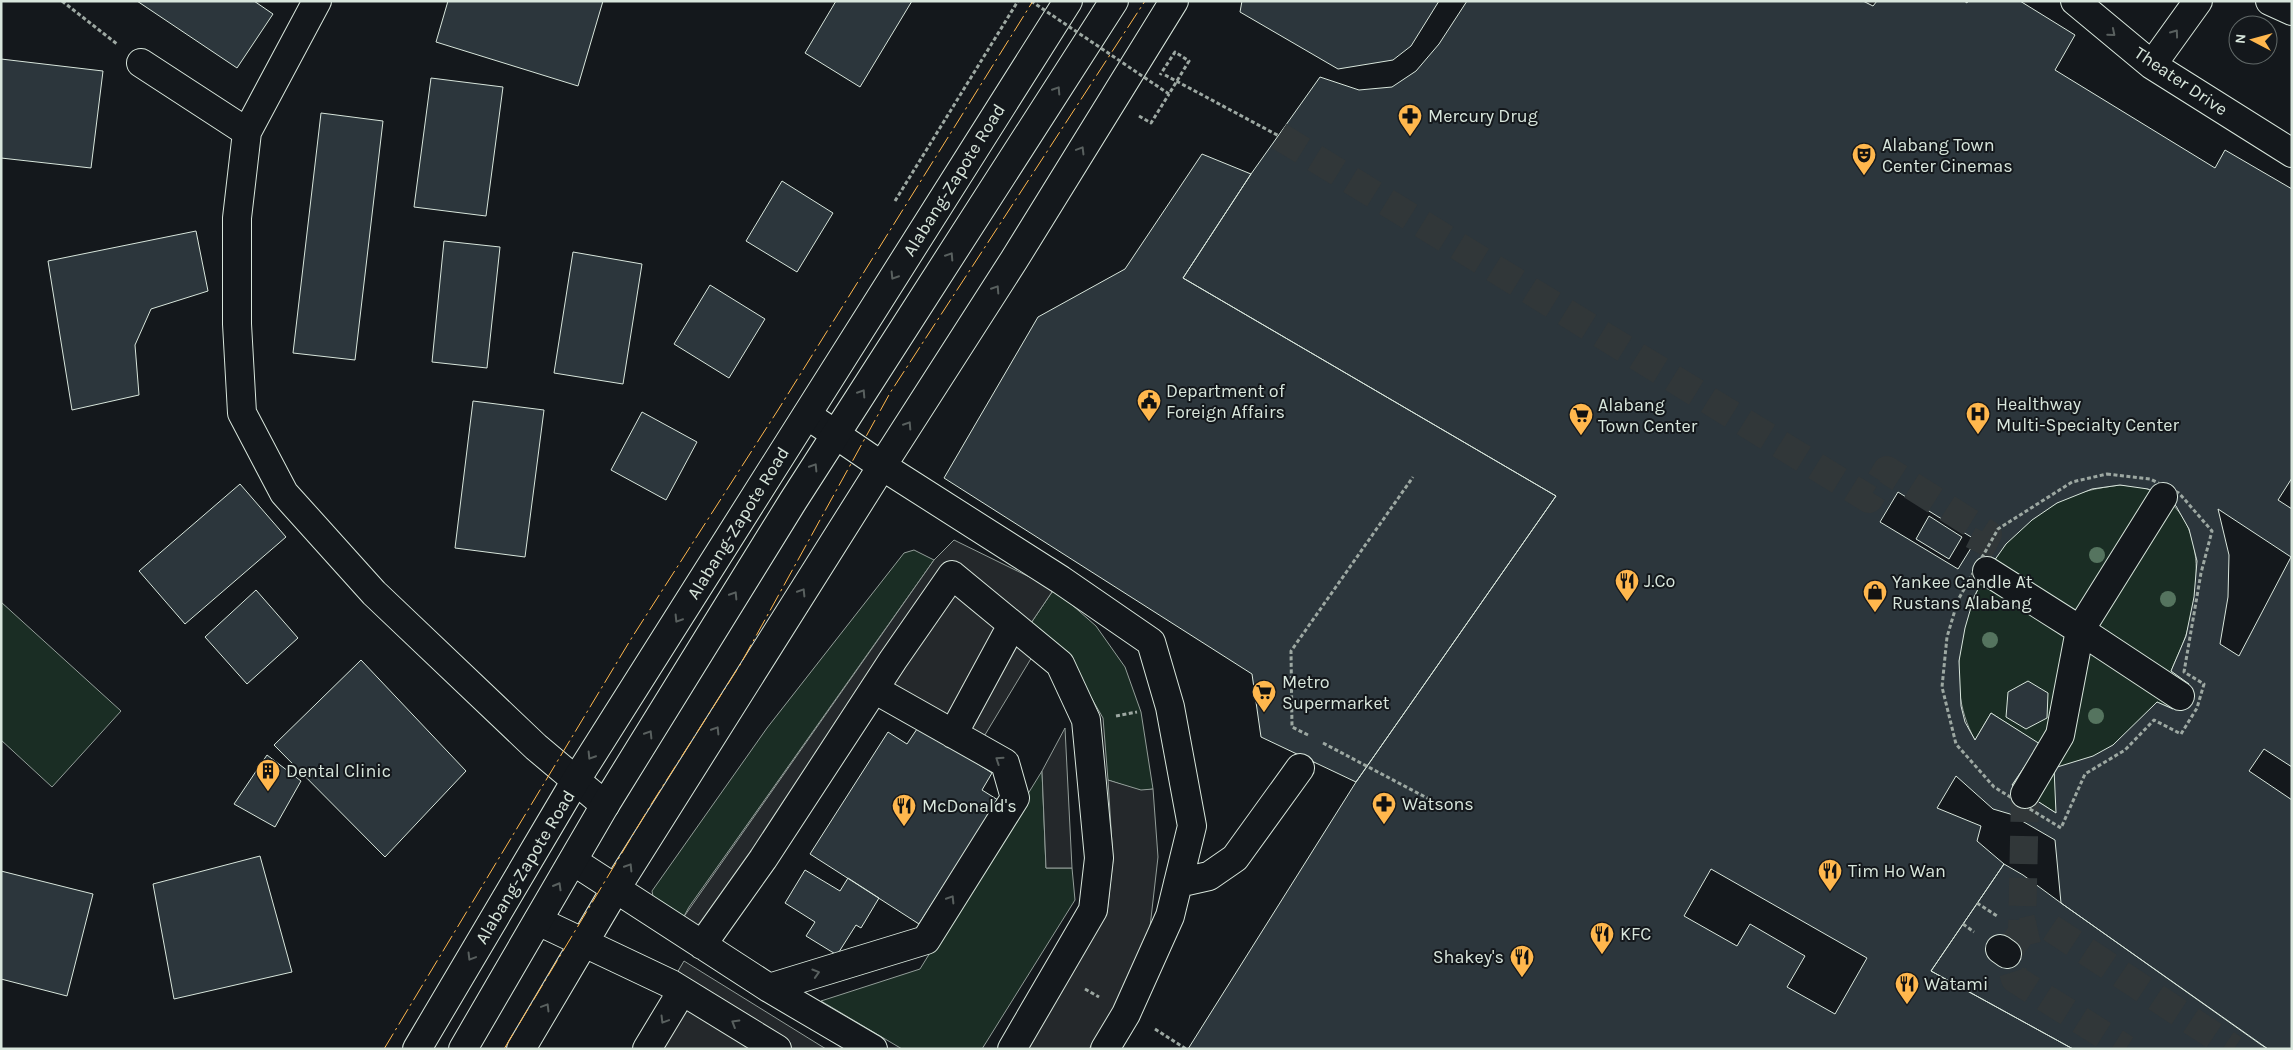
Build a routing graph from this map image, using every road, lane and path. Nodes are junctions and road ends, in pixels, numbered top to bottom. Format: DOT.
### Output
graph roads {
  1 [pos="62,1"];
  2 [pos="317,1"];
  3 [pos="1018,1"];
  4 [pos="1031,1"];
  5 [pos="1068,1"];
  6 [pos="1114,1"];
  7 [pos="1174,1"];
  8 [pos="2075,1"];
  9 [pos="2198,1"];
  10 [pos="2270,1"];
  11 [pos="2292,11"];
  12 [pos="1138,57"];
  13 [pos="141,63"];
  14 [pos="2152,66"];
  15 [pos="1160,75"];
  16 [pos="247,132"];
  17 [pos="1280,136"];
  18 [pos="2292,153"];
  19 [pos="895,201"];
  20 [pos="806,415"];
  21 [pos="835,434"];
  22 [pos="882,466"];
  23 [pos="1413,477"];
  24 [pos="2163,497"];
  25 [pos="1987,571"];
  26 [pos="1012,625"];
  27 [pos="2080,630"];
  28 [pos="874,689"];
  29 [pos="2180,696"];
  30 [pos="1170,707"];
  31 [pos="1086,720"];
  32 [pos="953,734"];
  33 [pos="1309,736"];
  34 [pos="1318,740"];
  35 [pos="1300,768"];
  36 [pos="576,780"];
  37 [pos="2025,794"];
  38 [pos="605,805"];
  39 [pos="1446,808"];
  40 [pos="573,861"];
  41 [pos="1178,882"];
  42 [pos="615,890"];
  43 [pos="1977,903"];
  44 [pos="1998,917"];
  45 [pos="538,921"];
  46 [pos="584,944"];
  47 [pos="702,945"];
  48 [pos="1057,972"];
  49 [pos="769,988"];
  50 [pos="682,991"];
  51 [pos="1126,1014"];
  52 [pos="417,1049"];
  53 [pos="463,1049"];
  54 [pos="521,1049"];
  55 [pos="647,1049"];
  56 [pos="776,1049"];
  57 [pos="873,1049"];
  58 [pos="1012,1049"];
  59 [pos="1105,1049"];
  1 -- 13 [label="path"];
  2 -- 16 [label="main road"];
  3 -- 19 [label="path"];
  4 -- 15 [label="path, bridge"];
  5 -- 20 [label="main road, Alabang-Zapote Road, one-way"];
  21 -- 6 [label="main road, Alabang-Zapote Road, one-way"];
  7 -- 12 [label="main road"];
  8 -- 14 [label="main road, Theater Drive, one-way"];
  14 -- 9 [label="main road, one-way"];
  10 -- 11 [label="main road"];
  12 -- 17 [label="path"];
  22 -- 12 [label="main road, one-way"];
  13 -- 16 [label="main road"];
  14 -- 18 [label="main road, Theater Drive"];
  16 -- 36 [label="main road"];
  20 -- 21 [label="main road"];
  20 -- 36 [label="main road, Alabang-Zapote Road, one-way"];
  21 -- 22 [label="main road"];
  38 -- 21 [label="main road, Alabang-Zapote Road, one-way"];
  22 -- 30 [label="main road"];
  42 -- 22 [label="main road, one-way"];
  23 -- 33 [label="path"];
  24 -- 27 [label="main road"];
  25 -- 27 [label="main road"];
  26 -- 28 [label="main road"];
  26 -- 31 [label="main road"];
  26 -- 32 [label="main road"];
  27 -- 29 [label="main road"];
  27 -- 37 [label="main road"];
  28 -- 32 [label="main road"];
  28 -- 47 [label="main road"];
  30 -- 31 [label="path"];
  30 -- 41 [label="main road"];
  31 -- 48 [label="main road"];
  49 -- 32 [label="main road, one-way"];
  34 -- 39 [label="path"];
  35 -- 41 [label="main road"];
  36 -- 38 [label="main road"];
  36 -- 52 [label="main road, Alabang-Zapote Road, one-way"];
  38 -- 40 [label="main road, Alabang-Zapote Road"];
  40 -- 42 [label="main road"];
  45 -- 40 [label="main road, Alabang-Zapote Road, one-way"];
  41 -- 51 [label="main road"];
  42 -- 46 [label="main road"];
  42 -- 47 [label="main road"];
  43 -- 44 [label="path"];
  45 -- 46 [label="main road"];
  45 -- 53 [label="main road, Alabang-Zapote Road"];
  46 -- 50 [label="main road"];
  54 -- 46 [label="main road, one-way"];
  47 -- 49 [label="main road"];
  48 -- 51 [label="path"];
  48 -- 58 [label="main road"];
  49 -- 57 [label="main road"];
  50 -- 55 [label="main road, one-way"];
  56 -- 50 [label="main road, one-way"];
  51 -- 59 [label="main road"];
}
